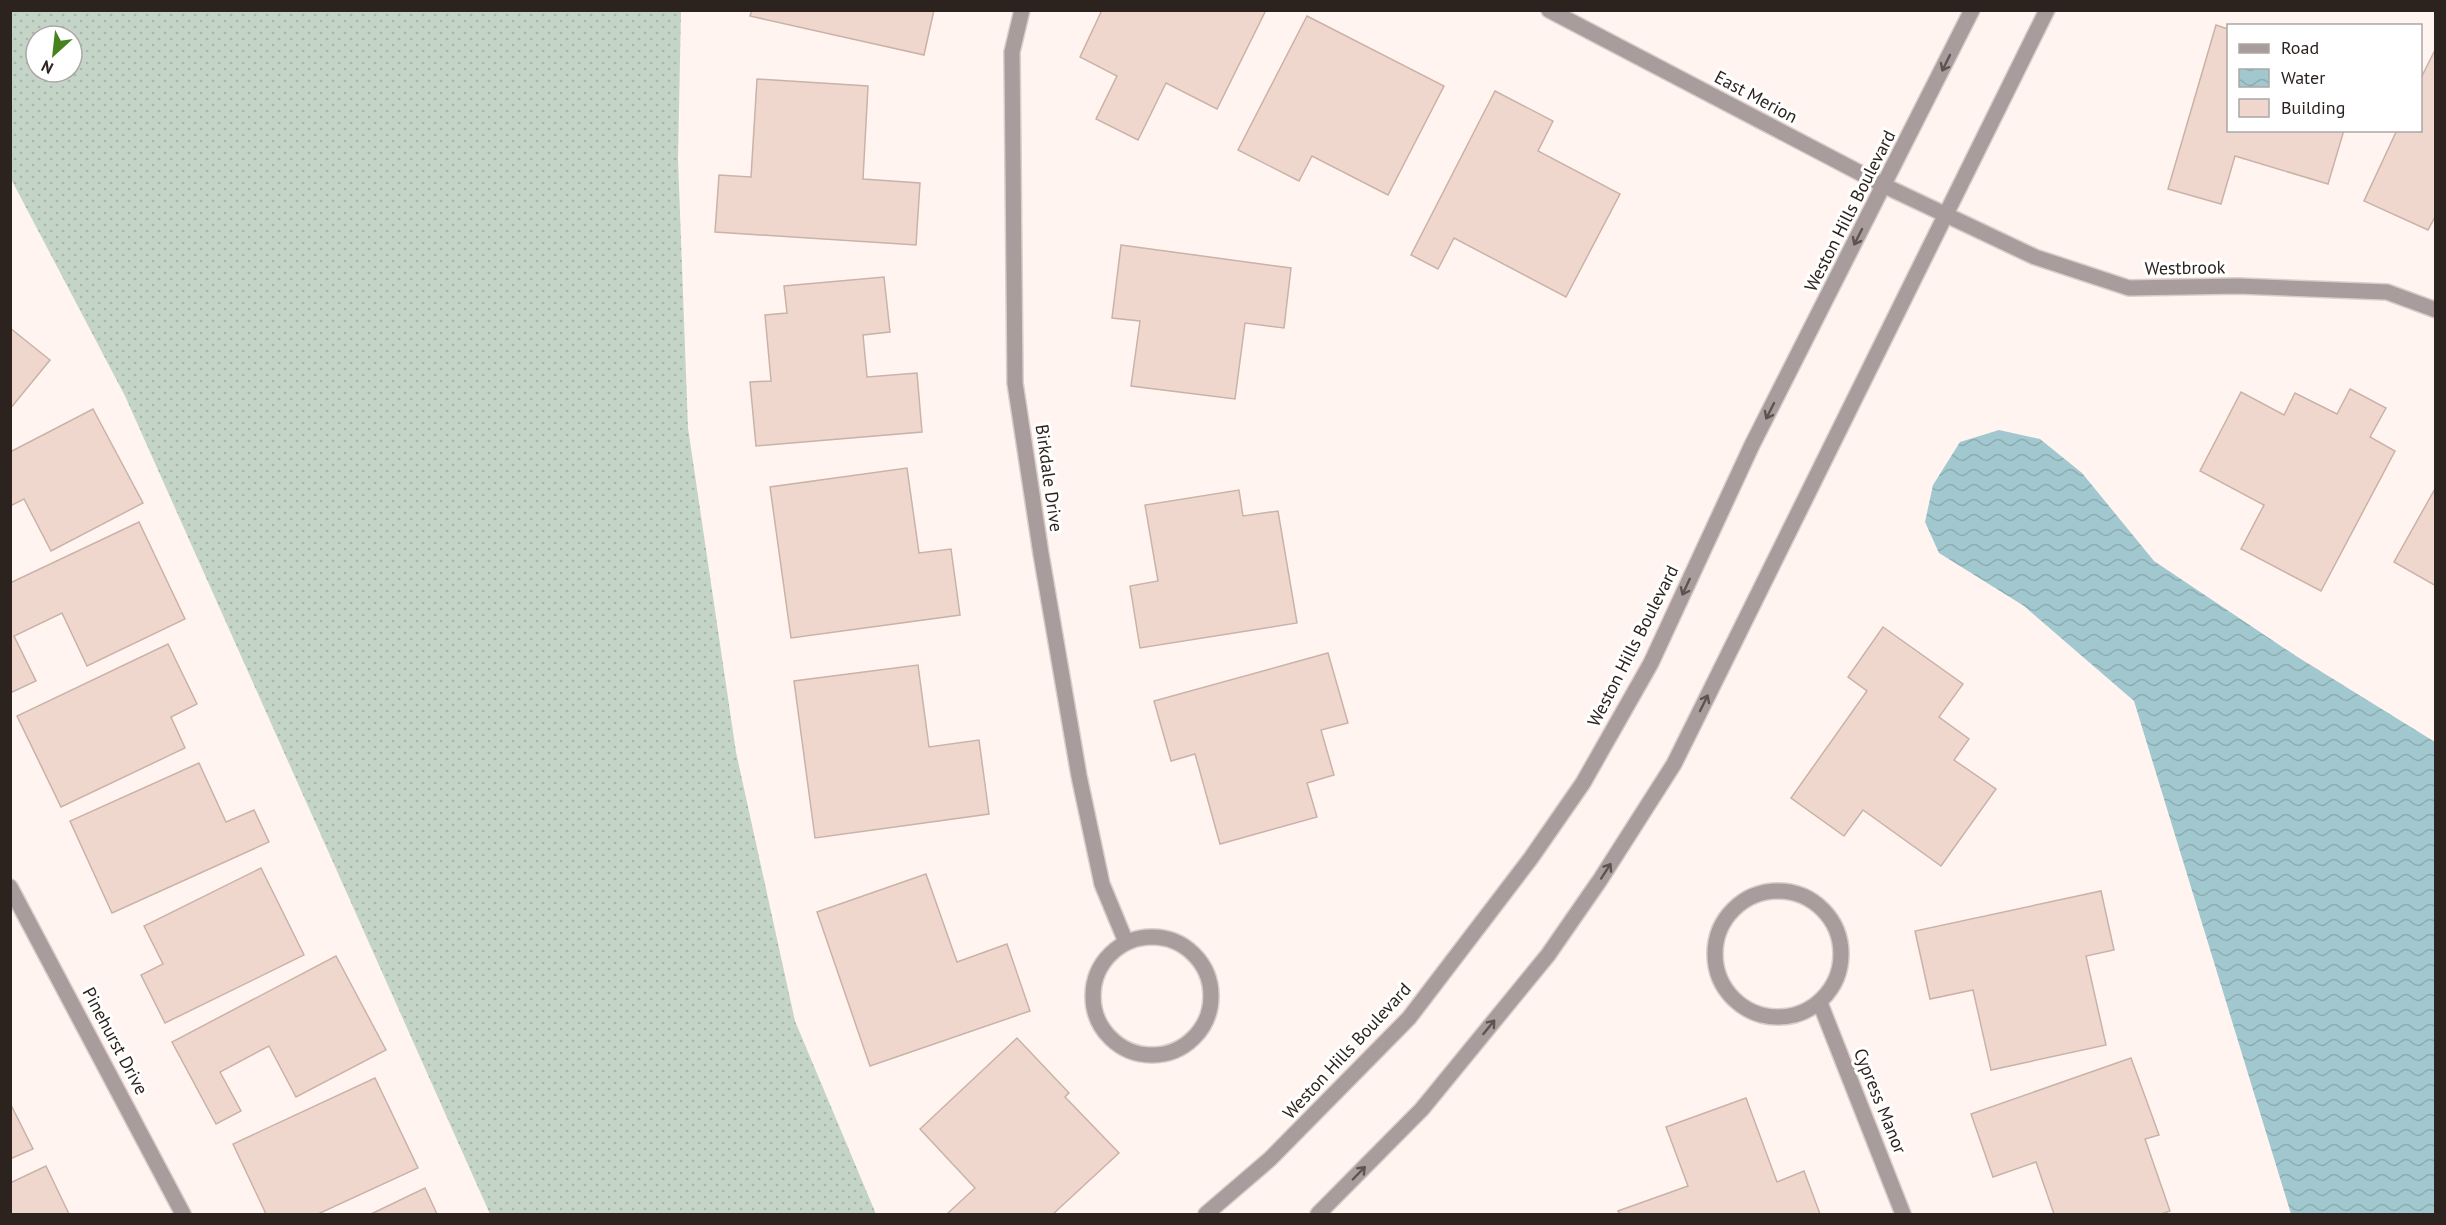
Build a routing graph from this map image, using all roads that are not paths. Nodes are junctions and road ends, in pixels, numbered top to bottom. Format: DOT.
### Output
graph roads {
  1 [pos="1022,10"];
  2 [pos="1550,10"];
  3 [pos="1972,10"];
  4 [pos="2047,10"];
  5 [pos="1885,186"];
  6 [pos="1945,216"];
  7 [pos="2436,310"];
  8 [pos="10,887"];
  9 [pos="1126,942"];
  10 [pos="1820,1003"];
  11 [pos="183,1215"];
  12 [pos="1206,1215"];
  13 [pos="1318,1215"];
  14 [pos="1903,1215"];
  1 -- 9 [label="street, Birkdale Drive"];
  2 -- 5 [label="street, East Merion"];
  3 -- 5 [label="street, Weston Hills Boulevard, one-way"];
  4 -- 6 [label="street"];
  5 -- 6 [label="street, East Merion"];
  5 -- 12 [label="street, Weston Hills Boulevard, one-way"];
  6 -- 7 [label="street, Westbrook"];
  13 -- 6 [label="street, one-way"];
  8 -- 11 [label="street, Pinehurst Drive"];
  9 -- 9 [label="street"];
  10 -- 10 [label="street"];
  10 -- 14 [label="street, Cypress Manor"];
}
